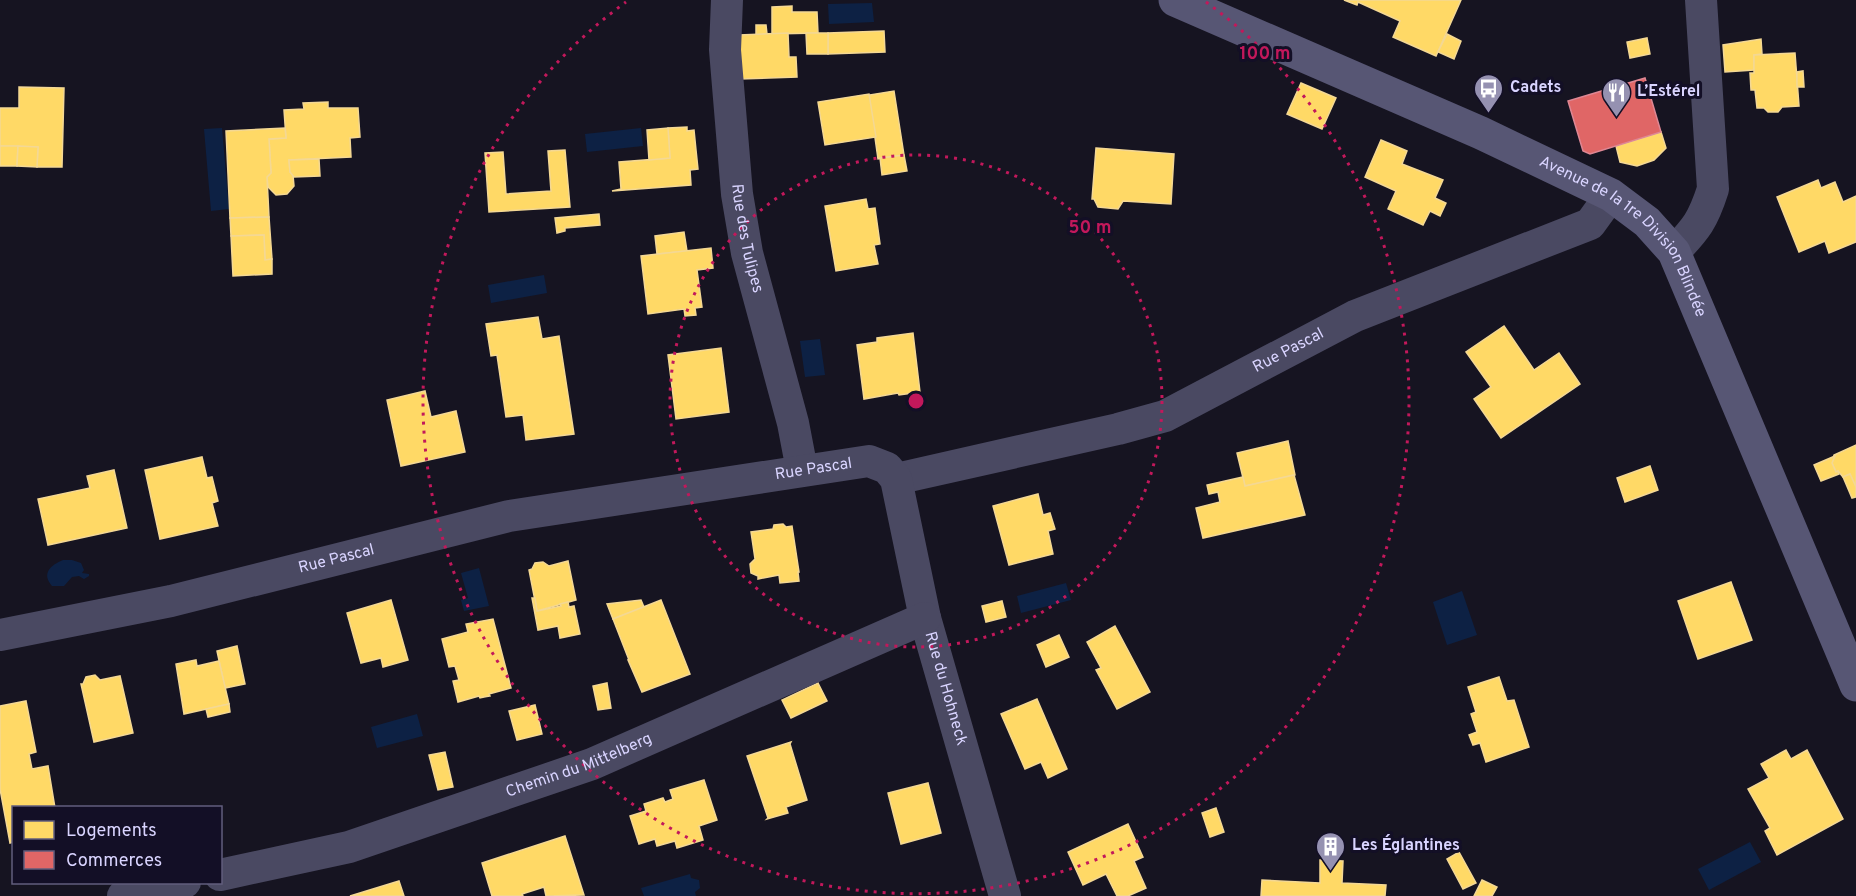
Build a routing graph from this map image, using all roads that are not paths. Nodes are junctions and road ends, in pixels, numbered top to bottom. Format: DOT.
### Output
graph roads {
  1 [pos="728,0"];
  2 [pos="1175,0"];
  3 [pos="1701,0"];
  4 [pos="1611,195"];
  5 [pos="1674,252"];
  6 [pos="802,470"];
  7 [pos="896,479"];
  8 [pos="925,618"];
  9 [pos="0,634"];
  10 [pos="1856,685"];
  11 [pos="222,875"];
  12 [pos="176,884"];
  13 [pos="123,896"];
  14 [pos="1005,896"];
  1 -- 6 [label="street, Rue des Tulipes"];
  2 -- 4 [label="main road, Avenue de la 1re Division Blindée"];
  3 -- 5 [label="street"];
  4 -- 5 [label="main road, Avenue de la 1re Division Blindée"];
  4 -- 7 [label="street, Rue Pascal"];
  5 -- 10 [label="main road, Avenue de la 1re Division Blindée"];
  6 -- 7 [label="street, Rue Pascal"];
  6 -- 9 [label="street, Rue Pascal"];
  7 -- 8 [label="street, Rue du Hohneck"];
  8 -- 11 [label="street, Chemin du Mittelberg"];
  8 -- 14 [label="street, Rue du Hohneck"];
  12 -- 13 [label="street"];
}
